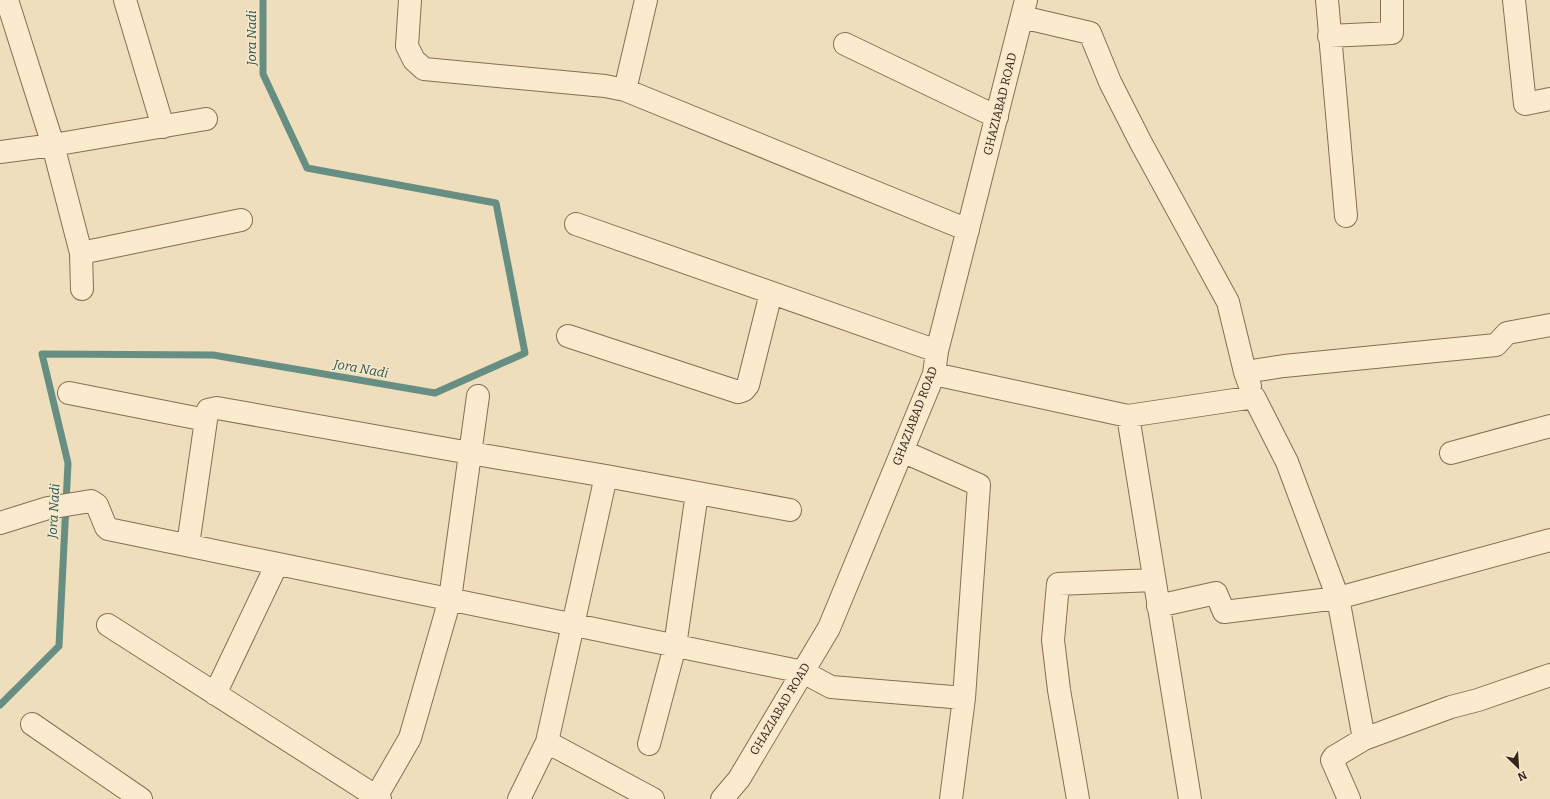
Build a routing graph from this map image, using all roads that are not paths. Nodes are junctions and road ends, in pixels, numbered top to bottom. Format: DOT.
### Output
graph roads {
  1 [pos="7,0"];
  2 [pos="124,0"];
  3 [pos="410,0"];
  4 [pos="646,0"];
  5 [pos="1327,0"];
  6 [pos="1392,0"];
  7 [pos="1514,0"];
  8 [pos="1024,9"];
  9 [pos="1329,36"];
  10 [pos="845,44"];
  11 [pos="625,90"];
  12 [pos="1550,99"];
  13 [pos="997,117"];
  14 [pos="206,119"];
  15 [pos="163,127"];
  16 [pos="53,145"];
  17 [pos="0,152"];
  18 [pos="1346,216"];
  19 [pos="241,220"];
  20 [pos="576,224"];
  21 [pos="968,230"];
  22 [pos="81,253"];
  23 [pos="82,289"];
  24 [pos="771,293"];
  25 [pos="1550,325"];
  26 [pos="568,336"];
  27 [pos="937,351"];
  28 [pos="1245,372"];
  29 [pos="934,374"];
  30 [pos="69,393"];
  31 [pos="478,396"];
  32 [pos="1254,397"];
  33 [pos="1128,416"];
  34 [pos="206,420"];
  35 [pos="1550,426"];
  36 [pos="902,451"];
  37 [pos="1451,453"];
  38 [pos="470,454"];
  39 [pos="606,476"];
  40 [pos="697,493"];
  41 [pos="790,510"];
  42 [pos="0,524"];
  43 [pos="1550,540"];
  44 [pos="188,545"];
  45 [pos="277,564"];
  46 [pos="1154,580"];
  47 [pos="1338,598"];
  48 [pos="450,599"];
  49 [pos="1158,606"];
  50 [pos="108,625"];
  51 [pos="573,625"];
  52 [pos="675,646"];
  53 [pos="803,672"];
  54 [pos="1550,674"];
  55 [pos="215,694"];
  56 [pos="964,698"];
  57 [pos="32,724"];
  58 [pos="1364,739"];
  59 [pos="547,742"];
  60 [pos="649,744"];
  61 [pos="378,798"];
  62 [pos="142,799"];
  63 [pos="519,799"];
  64 [pos="653,799"];
  65 [pos="722,799"];
  66 [pos="951,799"];
  67 [pos="1078,799"];
  68 [pos="1190,799"];
  69 [pos="1349,799"];
  1 -- 16 [label="street"];
  2 -- 15 [label="street"];
  3 -- 11 [label="street"];
  4 -- 11 [label="street"];
  5 -- 9 [label="street"];
  6 -- 9 [label="street"];
  7 -- 12 [label="street"];
  8 -- 13 [label="street, GHAZIABAD ROAD"];
  8 -- 28 [label="street"];
  9 -- 18 [label="street"];
  10 -- 13 [label="street"];
  11 -- 21 [label="street"];
  13 -- 21 [label="street, GHAZIABAD ROAD"];
  14 -- 15 [label="street"];
  15 -- 16 [label="street"];
  16 -- 17 [label="street"];
  16 -- 22 [label="street"];
  19 -- 22 [label="street"];
  20 -- 24 [label="street"];
  21 -- 27 [label="street, GHAZIABAD ROAD"];
  22 -- 23 [label="street"];
  24 -- 26 [label="street"];
  24 -- 27 [label="street"];
  25 -- 28 [label="street"];
  27 -- 29 [label="street, GHAZIABAD ROAD"];
  28 -- 32 [label="street"];
  29 -- 33 [label="street"];
  29 -- 36 [label="street, GHAZIABAD ROAD"];
  30 -- 34 [label="street"];
  31 -- 38 [label="street"];
  32 -- 33 [label="street"];
  32 -- 47 [label="street"];
  33 -- 46 [label="street"];
  34 -- 38 [label="street"];
  34 -- 44 [label="street"];
  35 -- 37 [label="street"];
  36 -- 53 [label="street, GHAZIABAD ROAD"];
  36 -- 56 [label="street"];
  38 -- 39 [label="street"];
  38 -- 48 [label="street"];
  39 -- 40 [label="street"];
  39 -- 51 [label="street"];
  40 -- 41 [label="street"];
  40 -- 52 [label="street"];
  42 -- 44 [label="street"];
  43 -- 47 [label="street"];
  44 -- 45 [label="street"];
  45 -- 48 [label="street"];
  45 -- 55 [label="street"];
  46 -- 49 [label="street"];
  46 -- 67 [label="street"];
  47 -- 49 [label="street"];
  47 -- 58 [label="street"];
  48 -- 51 [label="street"];
  48 -- 61 [label="street"];
  49 -- 68 [label="street"];
  50 -- 55 [label="street"];
  51 -- 52 [label="street"];
  51 -- 59 [label="street"];
  52 -- 53 [label="street"];
  52 -- 60 [label="street"];
  53 -- 56 [label="street"];
  53 -- 65 [label="street, GHAZIABAD ROAD"];
  54 -- 58 [label="street"];
  55 -- 61 [label="street"];
  56 -- 66 [label="street"];
  57 -- 62 [label="street"];
  58 -- 69 [label="street"];
  59 -- 63 [label="street"];
  59 -- 64 [label="street"];
}
